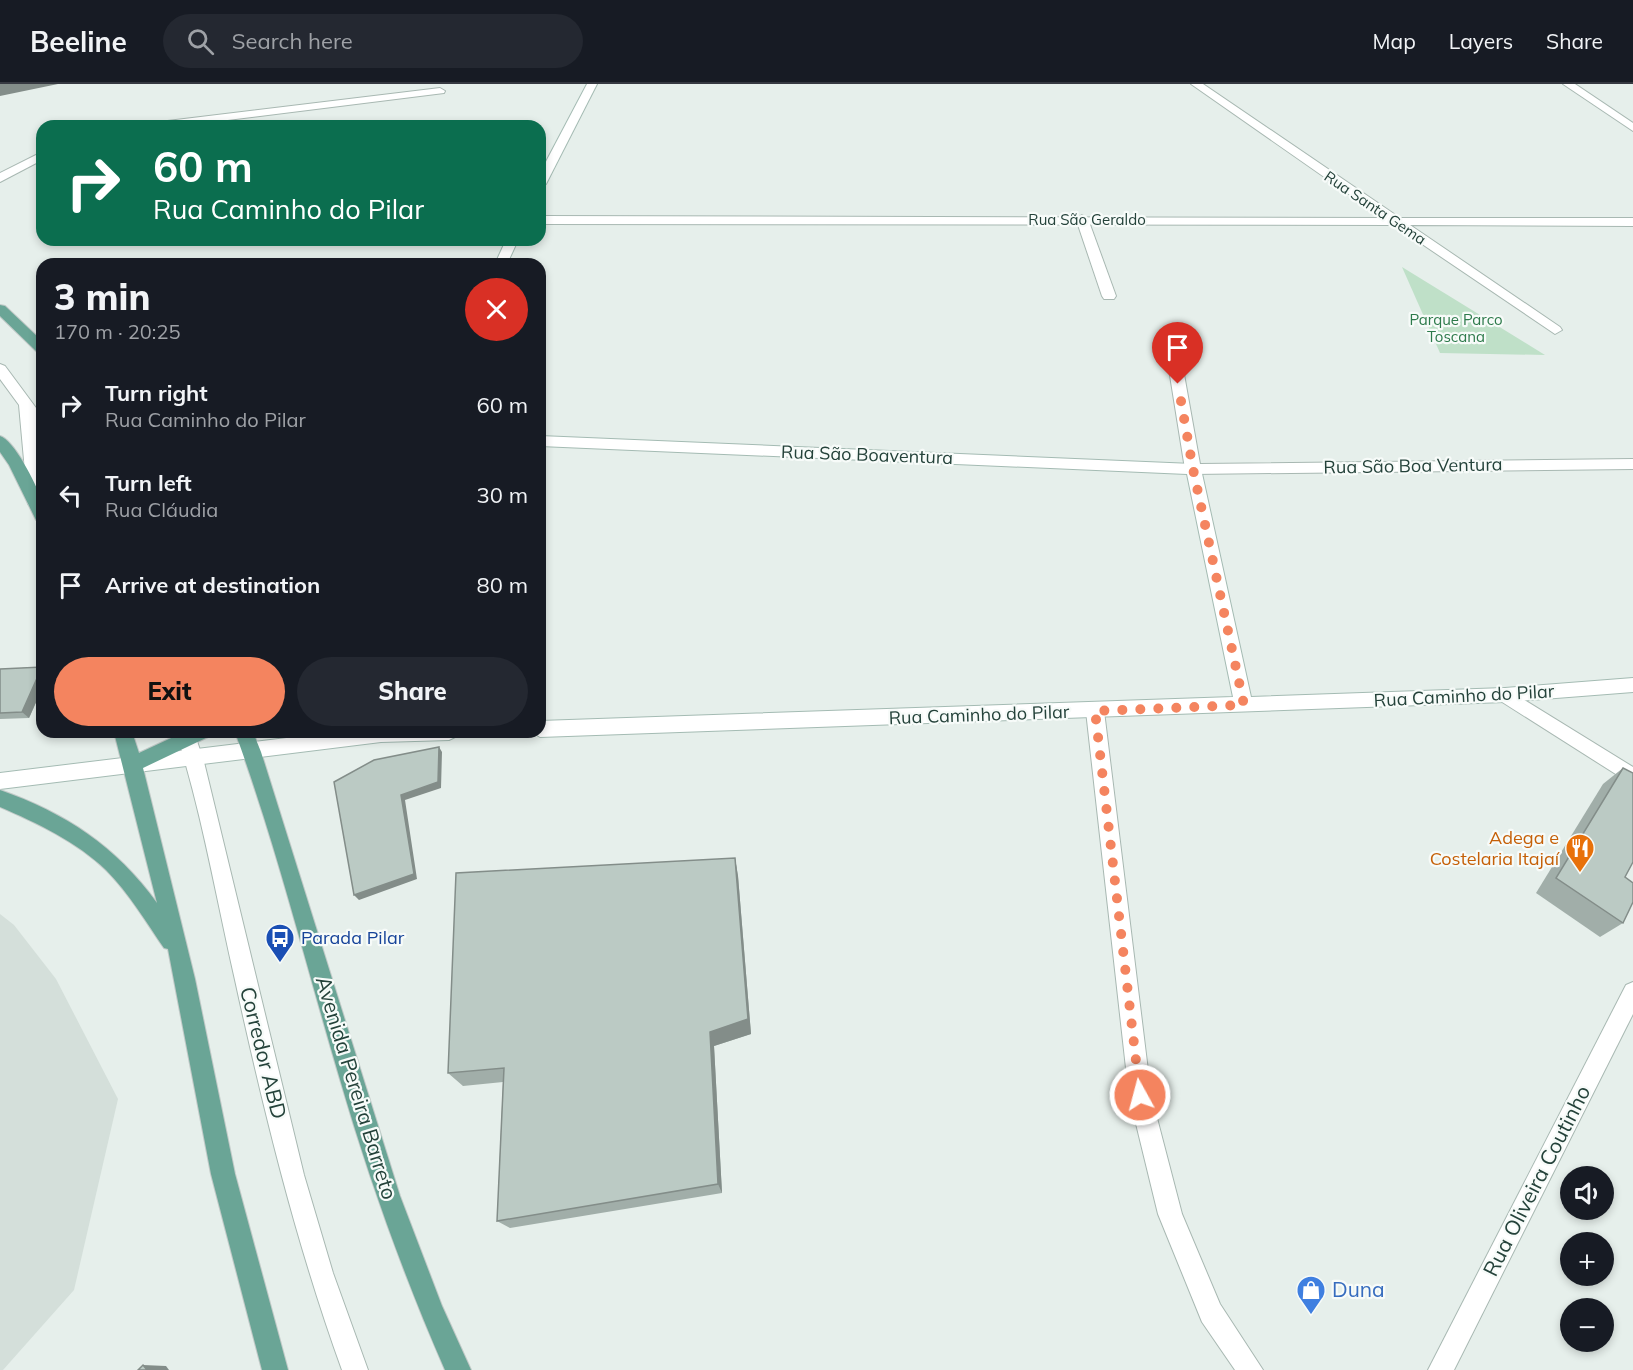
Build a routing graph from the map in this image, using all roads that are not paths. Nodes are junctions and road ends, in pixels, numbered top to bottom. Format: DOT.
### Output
graph roads {
  1 [pos="592,84"];
  2 [pos="1196,84"];
  3 [pos="1568,84"];
  4 [pos="440,91"];
  5 [pos="201,120"];
  6 [pos="1633,128"];
  7 [pos="36,158"];
  8 [pos="546,172"];
  9 [pos="0,178"];
  10 [pos="1083,219"];
  11 [pos="546,220"];
  12 [pos="1392,221"];
  13 [pos="1633,222"];
  14 [pos="1109,296"];
  15 [pos="0,309"];
  16 [pos="1555,330"];
  17 [pos="36,343"];
  18 [pos="1174,363"];
  19 [pos="0,369"];
  20 [pos="26,403"];
  21 [pos="36,417"];
  22 [pos="0,441"];
  23 [pos="546,441"];
  24 [pos="1633,464"];
  25 [pos="1193,469"];
  26 [pos="36,485"];
  27 [pos="36,504"];
  28 [pos="1633,685"];
  29 [pos="1505,695"];
  30 [pos="1244,705"];
  31 [pos="1095,711"];
  32 [pos="546,729"];
  33 [pos="125,738"];
  34 [pos="246,738"];
  35 [pos="342,738"];
  36 [pos="192,740"];
  37 [pos="251,750"];
  38 [pos="133,764"];
  39 [pos="1633,777"];
  40 [pos="0,781"];
  41 [pos="0,798"];
  42 [pos="178,950"];
  43 [pos="1633,992"];
  44 [pos="275,1370"];
  45 [pos="355,1370"];
  46 [pos="458,1370"];
  47 [pos="1250,1370"];
  48 [pos="1441,1370"];
  1 -- 8 [label="street"];
  2 -- 12 [label="street, Rua Santa Gema"];
  3 -- 6 [label="street"];
  4 -- 5 [label="street"];
  7 -- 9 [label="street"];
  10 -- 11 [label="street, Rua São Geraldo"];
  10 -- 12 [label="street, Rua São Geraldo"];
  10 -- 14 [label="street"];
  12 -- 13 [label="street, Rua São Geraldo"];
  12 -- 16 [label="street, Rua Santa Gema"];
  15 -- 17 [label="main road"];
  18 -- 25 [label="street"];
  19 -- 20 [label="street"];
  20 -- 21 [label="street"];
  20 -- 26 [label="street"];
  22 -- 27 [label="main road"];
  23 -- 25 [label="street, Rua São Boaventura"];
  24 -- 25 [label="street, Rua São Boa Ventura"];
  25 -- 30 [label="street"];
  28 -- 29 [label="street, Rua Caminho do Pilar"];
  29 -- 30 [label="street, Rua Caminho do Pilar"];
  29 -- 39 [label="street"];
  30 -- 31 [label="street, Rua Caminho do Pilar"];
  31 -- 32 [label="street, Rua Caminho do Pilar"];
  31 -- 47 [label="street"];
  33 -- 38 [label="main road"];
  34 -- 37 [label="main road, Avenida Pereira Barreto"];
  35 -- 37 [label="street"];
  36 -- 37 [label="street"];
  36 -- 38 [label="street"];
  36 -- 45 [label="street, Corredor ABD"];
  37 -- 46 [label="main road, Avenida Pereira Barreto"];
  38 -- 40 [label="street"];
  38 -- 42 [label="main road"];
  41 -- 42 [label="main road"];
  42 -- 44 [label="main road"];
  43 -- 48 [label="street, Rua Oliveira Coutinho"];
}
